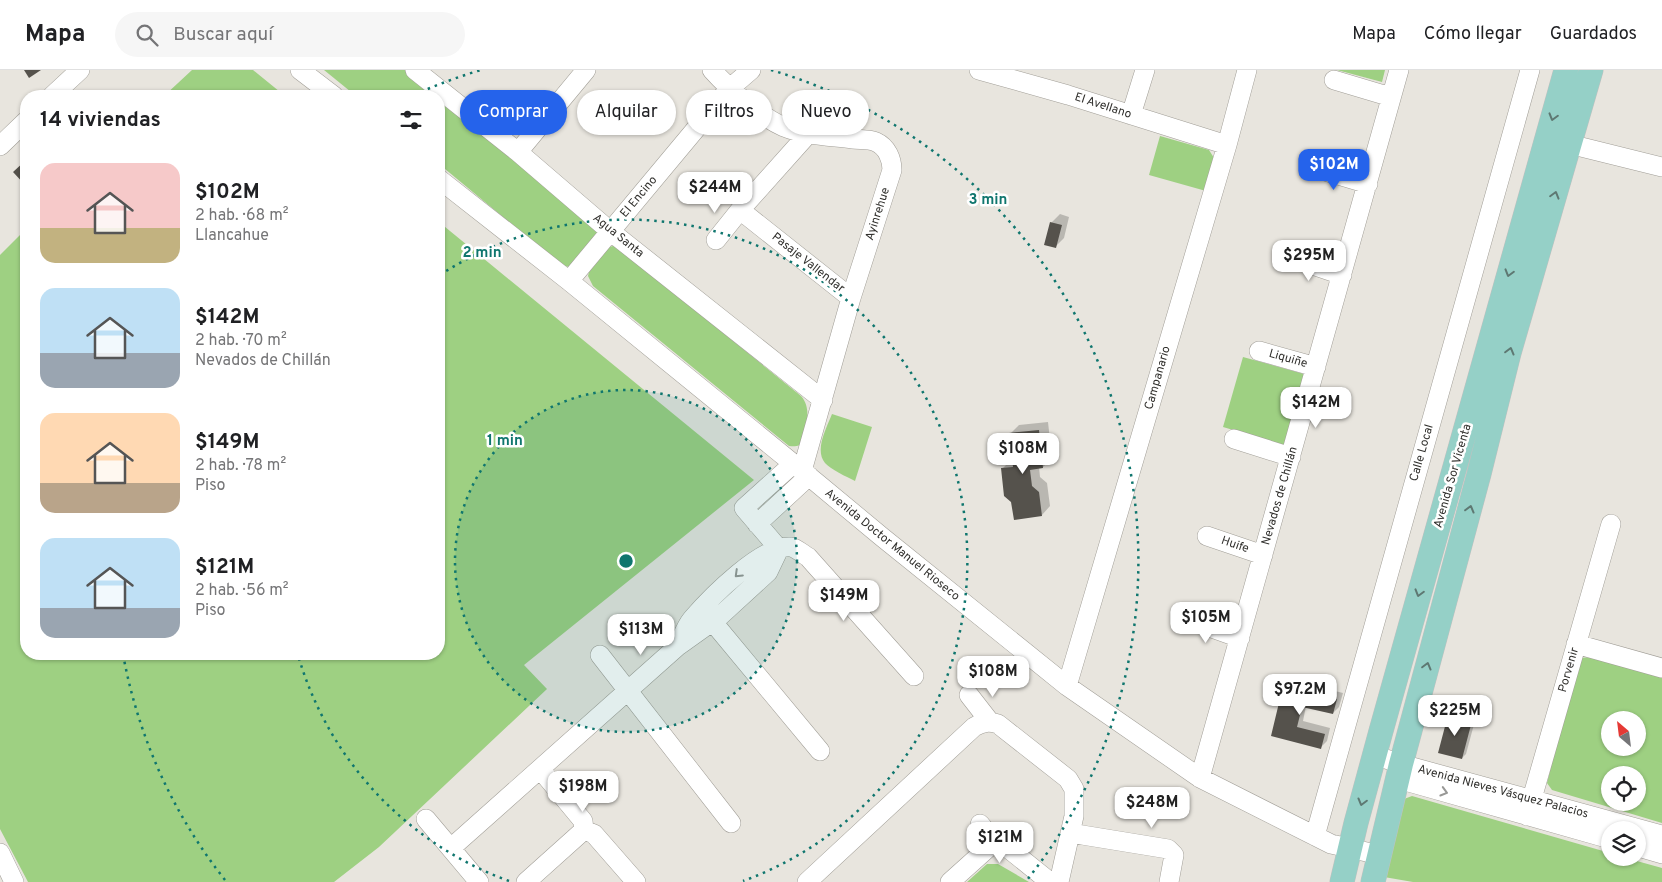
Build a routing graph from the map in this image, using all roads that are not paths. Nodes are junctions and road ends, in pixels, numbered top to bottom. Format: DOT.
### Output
graph roads {
  1 [pos="80,70"];
  2 [pos="300,70"];
  3 [pos="415,70"];
  4 [pos="586,70"];
  5 [pos="712,70"];
  6 [pos="751,70"];
  7 [pos="979,70"];
  8 [pos="1145,70"];
  9 [pos="1247,70"];
  10 [pos="1399,70"];
  11 [pos="1530,70"];
  12 [pos="1566,70"];
  13 [pos="1591,70"];
  14 [pos="1042,78"];
  15 [pos="1334,80"];
  16 [pos="729,89"];
  17 [pos="58,90"];
  18 [pos="326,90"];
  19 [pos="440,90"];
  20 [pos="445,94"];
  21 [pos="1391,97"];
  22 [pos="1131,115"];
  23 [pos="782,126"];
  24 [pos="20,127"];
  25 [pos="807,135"];
  26 [pos="818,135"];
  27 [pos="1569,144"];
  28 [pos="1227,145"];
  29 [pos="0,146"];
  30 [pos="518,152"];
  31 [pos="1311,167"];
  32 [pos="1662,168"];
  33 [pos="445,184"];
  34 [pos="1368,184"];
  35 [pos="740,210"];
  36 [pos="610,231"];
  37 [pos="716,240"];
  38 [pos="1286,256"];
  39 [pos="1342,275"];
  40 [pos="569,281"];
  41 [pos="852,298"];
  42 [pos="1259,351"];
  43 [pos="1316,367"];
  44 [pos="823,400"];
  45 [pos="1234,440"];
  46 [pos="1291,457"];
  47 [pos="801,470"];
  48 [pos="1611,524"];
  49 [pos="1207,536"];
  50 [pos="779,549"];
  51 [pos="1263,555"];
  52 [pos="1184,618"];
  53 [pos="712,621"];
  54 [pos="1240,638"];
  55 [pos="1576,644"];
  56 [pos="678,646"];
  57 [pos="600,655"];
  58 [pos="1662,668"];
  59 [pos="914,676"];
  60 [pos="1068,686"];
  61 [pos="628,691"];
  62 [pos="970,695"];
  63 [pos="990,722"];
  64 [pos="820,751"];
  65 [pos="1374,755"];
  66 [pos="540,768"];
  67 [pos="1399,771"];
  68 [pos="1200,778"];
  69 [pos="1529,808"];
  70 [pos="426,819"];
  71 [pos="731,823"];
  72 [pos="980,824"];
  73 [pos="584,830"];
  74 [pos="1070,832"];
  75 [pos="1662,835"];
  76 [pos="1315,836"];
  77 [pos="1601,836"];
  78 [pos="996,844"];
  79 [pos="451,848"];
  80 [pos="1350,849"];
  81 [pos="1646,849"];
  82 [pos="0,853"];
  83 [pos="1662,854"];
  84 [pos="1380,855"];
  85 [pos="14,882"];
  86 [pos="479,882"];
  87 [pos="526,882"];
  88 [pos="636,882"];
  89 [pos="807,882"];
  90 [pos="950,882"];
  91 [pos="1050,882"];
  92 [pos="1059,882"];
  93 [pos="1169,882"];
  94 [pos="1342,882"];
  95 [pos="1373,882"];
  1 -- 17 [label="street"];
  2 -- 18 [label="street"];
  3 -- 19 [label="street, Agua Santa"];
  4 -- 30 [label="street"];
  5 -- 16 [label="street, Ayinrehue"];
  6 -- 16 [label="street, El Encino"];
  7 -- 14 [label="street, El Avellano"];
  8 -- 22 [label="street"];
  9 -- 28 [label="street, Campanario"];
  10 -- 21 [label="street, Nevados de Chillán"];
  11 -- 76 [label="street, Calle Local"];
  12 -- 65 [label="main road, Avenida Sor Vicenta, one-way"];
  13 -- 27 [label="main road, Avenida Sor Vicenta"];
  14 -- 22 [label="street, El Avellano"];
  15 -- 21 [label="street"];
  16 -- 23 [label="street, Ayinrehue"];
  16 -- 36 [label="street, El Encino"];
  20 -- 30 [label="street, Agua Santa"];
  21 -- 34 [label="street, Nevados de Chillán"];
  22 -- 28 [label="street, El Avellano"];
  24 -- 29 [label="street"];
  25 -- 35 [label="street"];
  26 -- 41 [label="street, Ayinrehue"];
  27 -- 32 [label="street"];
  67 -- 27 [label="main road, Avenida Sor Vicenta, one-way"];
  28 -- 60 [label="street, Campanario"];
  30 -- 36 [label="street, Agua Santa"];
  31 -- 34 [label="street"];
  33 -- 40 [label="street, Avenida Doctor Manuel Rioseco"];
  34 -- 39 [label="street, Nevados de Chillán"];
  35 -- 37 [label="street"];
  35 -- 41 [label="street, Pasaje Vallendar"];
  36 -- 40 [label="street, El Encino"];
  36 -- 44 [label="street, Agua Santa"];
  38 -- 39 [label="street"];
  39 -- 43 [label="street, Nevados de Chillán"];
  40 -- 47 [label="street, Avenida Doctor Manuel Rioseco"];
  41 -- 44 [label="street, Ayinrehue"];
  42 -- 43 [label="street, Liquiñe"];
  43 -- 46 [label="street, Nevados de Chillán"];
  44 -- 47 [label="street, Ayinrehue"];
  45 -- 46 [label="street"];
  46 -- 51 [label="street, Nevados de Chillán"];
  47 -- 50 [label="street"];
  47 -- 60 [label="street, Avenida Doctor Manuel Rioseco"];
  48 -- 55 [label="street, Porvenir"];
  49 -- 51 [label="street, Huife"];
  50 -- 53 [label="street"];
  50 -- 56 [label="street, one-way"];
  50 -- 59 [label="street"];
  51 -- 54 [label="street, Nevados de Chillán"];
  52 -- 54 [label="street"];
  53 -- 56 [label="street"];
  53 -- 64 [label="street"];
  54 -- 68 [label="street, Nevados de Chillán"];
  55 -- 58 [label="street"];
  55 -- 69 [label="street, Porvenir"];
  56 -- 61 [label="street"];
  57 -- 61 [label="street"];
  60 -- 68 [label="street, Avenida Doctor Manuel Rioseco"];
  61 -- 66 [label="street"];
  61 -- 71 [label="street"];
  62 -- 63 [label="street"];
  63 -- 74 [label="street"];
  63 -- 89 [label="street"];
  65 -- 67 [label="main road"];
  65 -- 80 [label="main road, Avenida Sor Vicenta, one-way"];
  66 -- 73 [label="street"];
  66 -- 79 [label="street"];
  67 -- 69 [label="street, Avenida Nieves Vásquez Palacios"];
  67 -- 84 [label="main road, Avenida Sor Vicenta"];
  68 -- 76 [label="street, Avenida Doctor Manuel Rioseco"];
  69 -- 75 [label="street, Avenida Nieves Vásquez Palacios"];
  69 -- 77 [label="street, Avenida Nieves Vásquez Palacios"];
  70 -- 79 [label="street"];
  72 -- 78 [label="street"];
  73 -- 87 [label="street"];
  73 -- 88 [label="street"];
  74 -- 92 [label="street"];
  74 -- 93 [label="street"];
  76 -- 80 [label="street, Avenida Doctor Manuel Rioseco"];
  78 -- 90 [label="street"];
  78 -- 91 [label="street"];
  79 -- 86 [label="street"];
  80 -- 84 [label="street, Avenida Doctor Manuel Rioseco"];
  80 -- 94 [label="main road, Avenida Sor Vicenta"];
  81 -- 83 [label="street"];
  82 -- 85 [label="street"];
  84 -- 95 [label="main road, Avenida Sor Vicenta"];
}
